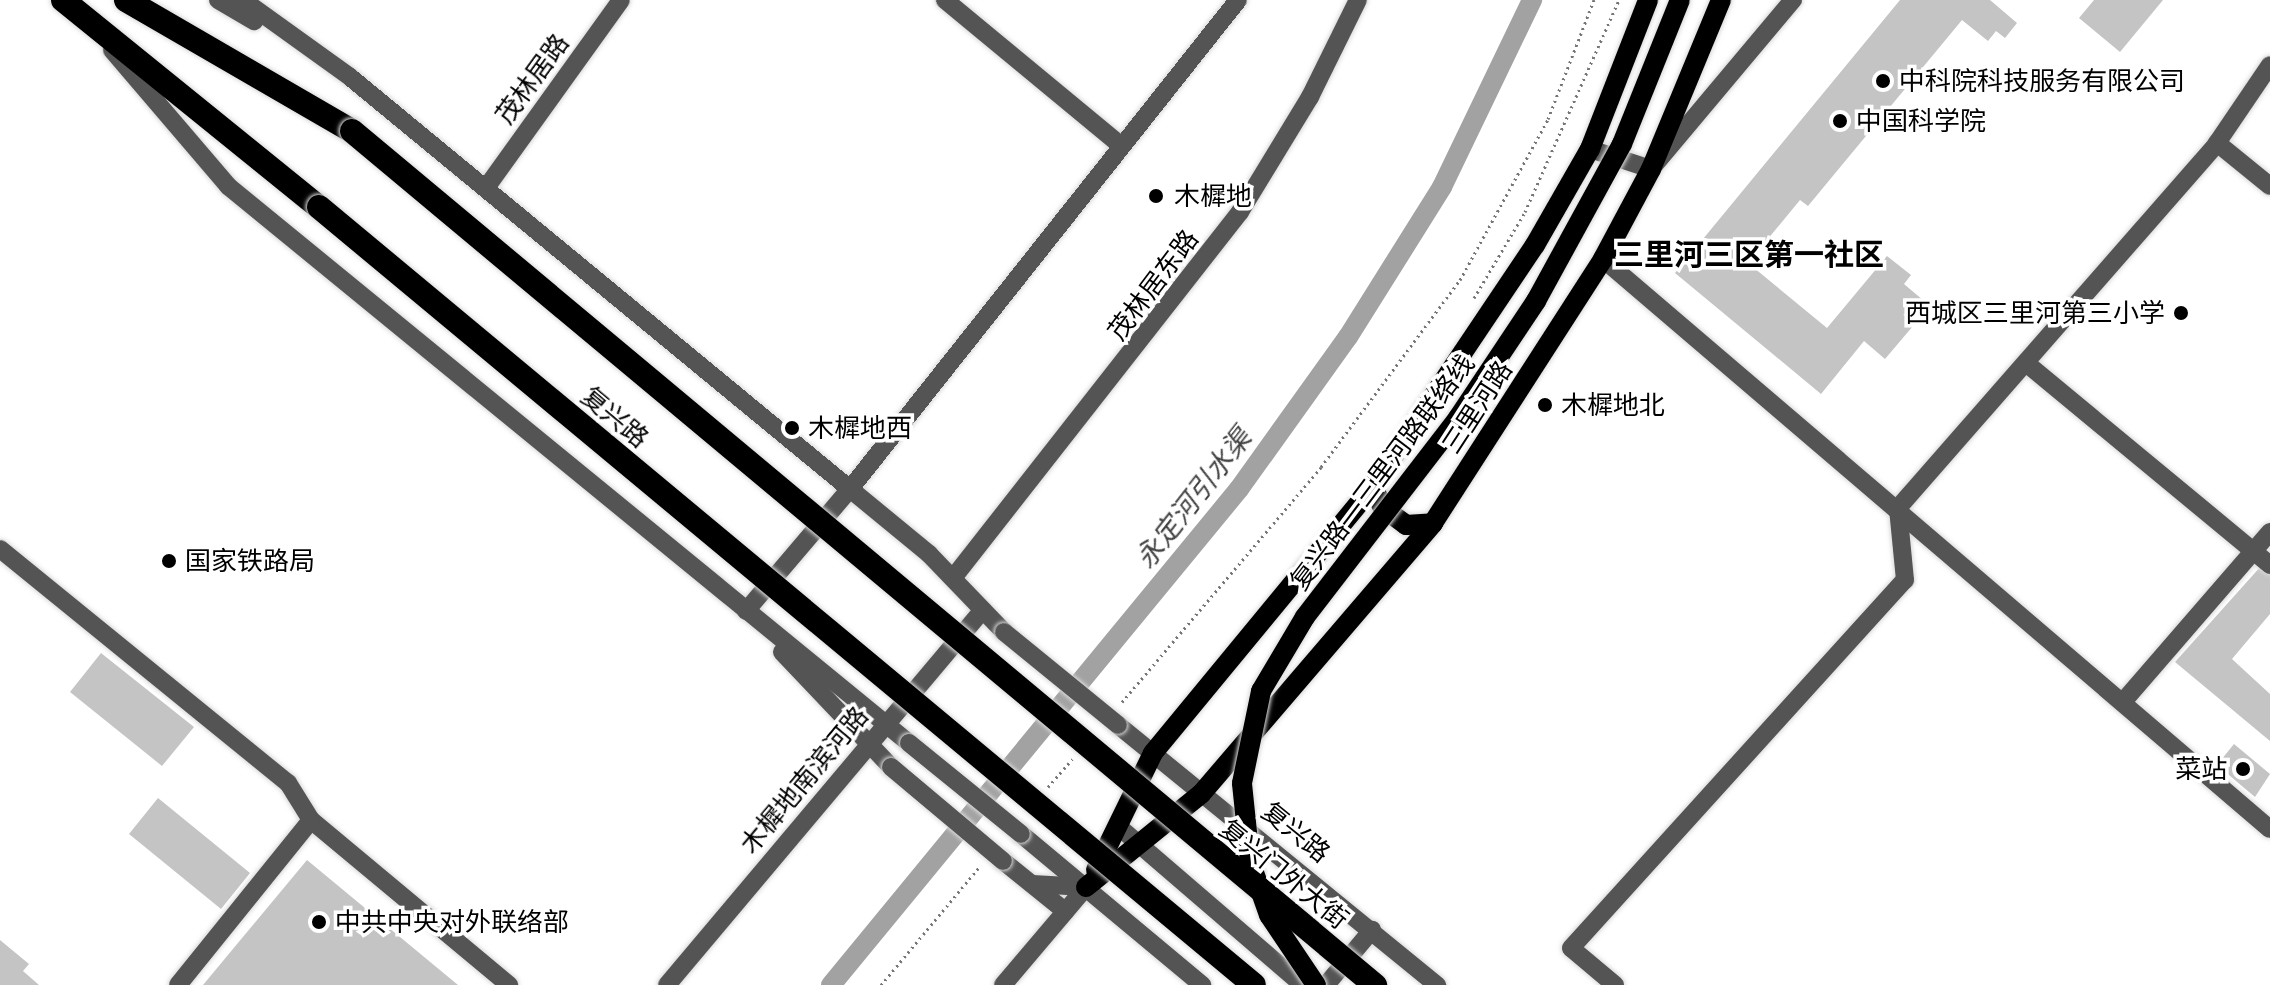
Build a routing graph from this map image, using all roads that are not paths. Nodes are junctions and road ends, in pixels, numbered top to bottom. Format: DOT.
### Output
graph roads {
  1 [pos="63,0"];
  2 [pos="126,0"];
  3 [pos="218,0"];
  4 [pos="243,0"];
  5 [pos="621,0"];
  6 [pos="945,0"];
  7 [pos="1238,0"];
  8 [pos="1358,0"];
  9 [pos="1648,0"];
  10 [pos="1680,0"];
  11 [pos="1721,0"];
  12 [pos="1793,0"];
  13 [pos="85,17"];
  14 [pos="2270,65"];
  15 [pos="350,77"];
  16 [pos="2217,143"];
  17 [pos="1119,144"];
  18 [pos="1590,149"];
  19 [pos="1651,169"];
  20 [pos="2270,186"];
  21 [pos="486,188"];
  22 [pos="1603,259"];
  23 [pos="2026,363"];
  24 [pos="1373,486"];
  25 [pos="850,489"];
  26 [pos="1898,508"];
  27 [pos="1433,523"];
  28 [pos="2270,532"];
  29 [pos="0,549"];
  30 [pos="2270,565"];
  31 [pos="953,578"];
  32 [pos="983,610"];
  33 [pos="746,611"];
  34 [pos="2128,696"];
  35 [pos="886,724"];
  36 [pos="865,745"];
  37 [pos="1153,753"];
  38 [pos="1201,794"];
  39 [pos="1158,806"];
  40 [pos="311,820"];
  41 [pos="1119,827"];
  42 [pos="2270,829"];
  43 [pos="1139,844"];
  44 [pos="1032,884"];
  45 [pos="1086,887"];
  46 [pos="1065,911"];
  47 [pos="1372,930"];
  48 [pos="178,985"];
  49 [pos="509,985"];
  50 [pos="667,985"];
  51 [pos="1003,985"];
  52 [pos="1202,985"];
  53 [pos="1254,985"];
  54 [pos="1303,985"];
  55 [pos="1316,985"];
  56 [pos="1326,985"];
  57 [pos="1375,985"];
  58 [pos="1437,985"];
  59 [pos="1615,985"];
  1 -- 13 [label="highway, 复兴路"];
  2 -- 39 [label="highway, 复兴路, bridge"];
  3 -- 15 [label="street"];
  4 -- 15 [label="street"];
  5 -- 21 [label="street, 茂林居路"];
  6 -- 17 [label="street"];
  7 -- 17 [label="street"];
  8 -- 31 [label="street, 茂林居东路"];
  9 -- 18 [label="main road, 三里河路"];
  10 -- 55 [label="main road, 复兴路—三里河路联络线, bridge"];
  11 -- 19 [label="main road, 三里河路"];
  12 -- 19 [label="street"];
  13 -- 33 [label="street, 复兴路"];
  13 -- 53 [label="highway, 复兴路, bridge"];
  14 -- 16 [label="street"];
  15 -- 21 [label="street"];
  16 -- 20 [label="street"];
  16 -- 23 [label="street"];
  17 -- 25 [label="street"];
  18 -- 19 [label="street"];
  18 -- 24 [label="main road, 三里河路"];
  19 -- 22 [label="main road, 三里河路"];
  21 -- 25 [label="street"];
  22 -- 26 [label="street"];
  22 -- 27 [label="main road, 三里河路"];
  23 -- 26 [label="street"];
  23 -- 30 [label="street"];
  24 -- 27 [label="main road"];
  24 -- 37 [label="main road, 三里河路"];
  25 -- 31 [label="street"];
  25 -- 33 [label="street"];
  26 -- 42 [label="street"];
  26 -- 59 [label="street"];
  27 -- 38 [label="main road, 三里河路"];
  28 -- 34 [label="street"];
  29 -- 40 [label="street"];
  31 -- 32 [label="street"];
  32 -- 35 [label="street, 木樨地南滨河路"];
  32 -- 37 [label="street, 复兴路, bridge"];
  33 -- 35 [label="street, 复兴路"];
  33 -- 36 [label="street"];
  35 -- 36 [label="street, 木樨地南滨河路"];
  35 -- 45 [label="street, 复兴路, bridge"];
  36 -- 44 [label="street, bridge"];
  36 -- 50 [label="street, 木樨地南滨河路"];
  37 -- 38 [label="street, 复兴路"];
  37 -- 41 [label="main road, 三里河路"];
  38 -- 43 [label="main road, 三里河路"];
  38 -- 47 [label="street, 复兴路"];
  39 -- 57 [label="highway, 复兴门外大街, bridge"];
  40 -- 48 [label="street"];
  40 -- 49 [label="street"];
  41 -- 43 [label="street"];
  41 -- 45 [label="main road, 三里河路"];
  43 -- 45 [label="main road, 三里河路"];
  43 -- 54 [label="street"];
  44 -- 45 [label="street"];
  44 -- 46 [label="street"];
  45 -- 46 [label="street"];
  45 -- 52 [label="street"];
  46 -- 51 [label="street"];
  47 -- 56 [label="street"];
  47 -- 58 [label="street, 复兴路"];
}
